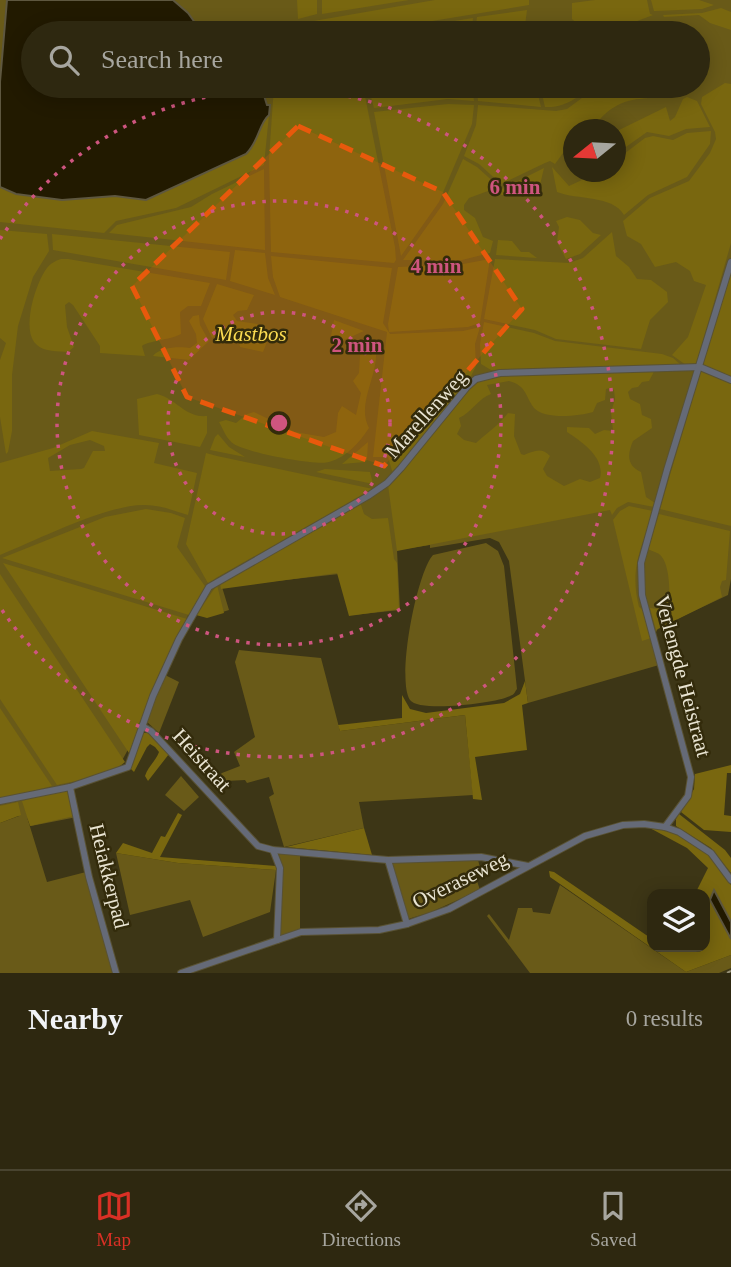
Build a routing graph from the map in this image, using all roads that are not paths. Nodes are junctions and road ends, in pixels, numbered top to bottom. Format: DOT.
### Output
graph roads {
  1 [pos="731,262"];
  2 [pos="700,367"];
  3 [pos="731,380"];
  4 [pos="142,726"];
  5 [pos="70,787"];
  6 [pos="0,801"];
  7 [pos="665,827"];
  8 [pos="273,850"];
  9 [pos="388,860"];
  10 [pos="529,866"];
  11 [pos="731,880"];
  12 [pos="407,924"];
  13 [pos="277,940"];
  14 [pos="116,973"];
  15 [pos="181,973"];
  1 -- 2 [label="street, Verlengde Heistraat"];
  2 -- 3 [label="street"];
  2 -- 4 [label="street, Marellenweg"];
  2 -- 7 [label="street, Verlengde Heistraat"];
  4 -- 5 [label="street, Heistraat"];
  4 -- 8 [label="street, Heistraat"];
  5 -- 6 [label="street, Heistraat"];
  5 -- 14 [label="street, Heiakkerpad"];
  7 -- 10 [label="street, Overaseweg"];
  7 -- 11 [label="street, Overaseweg"];
  8 -- 9 [label="street, Heistraat"];
  8 -- 13 [label="street"];
  9 -- 10 [label="street, Heistraat"];
  9 -- 12 [label="street"];
  10 -- 12 [label="street, Overaseweg"];
  12 -- 13 [label="street, Overaseweg"];
  13 -- 15 [label="street, Overaseweg"];
}
